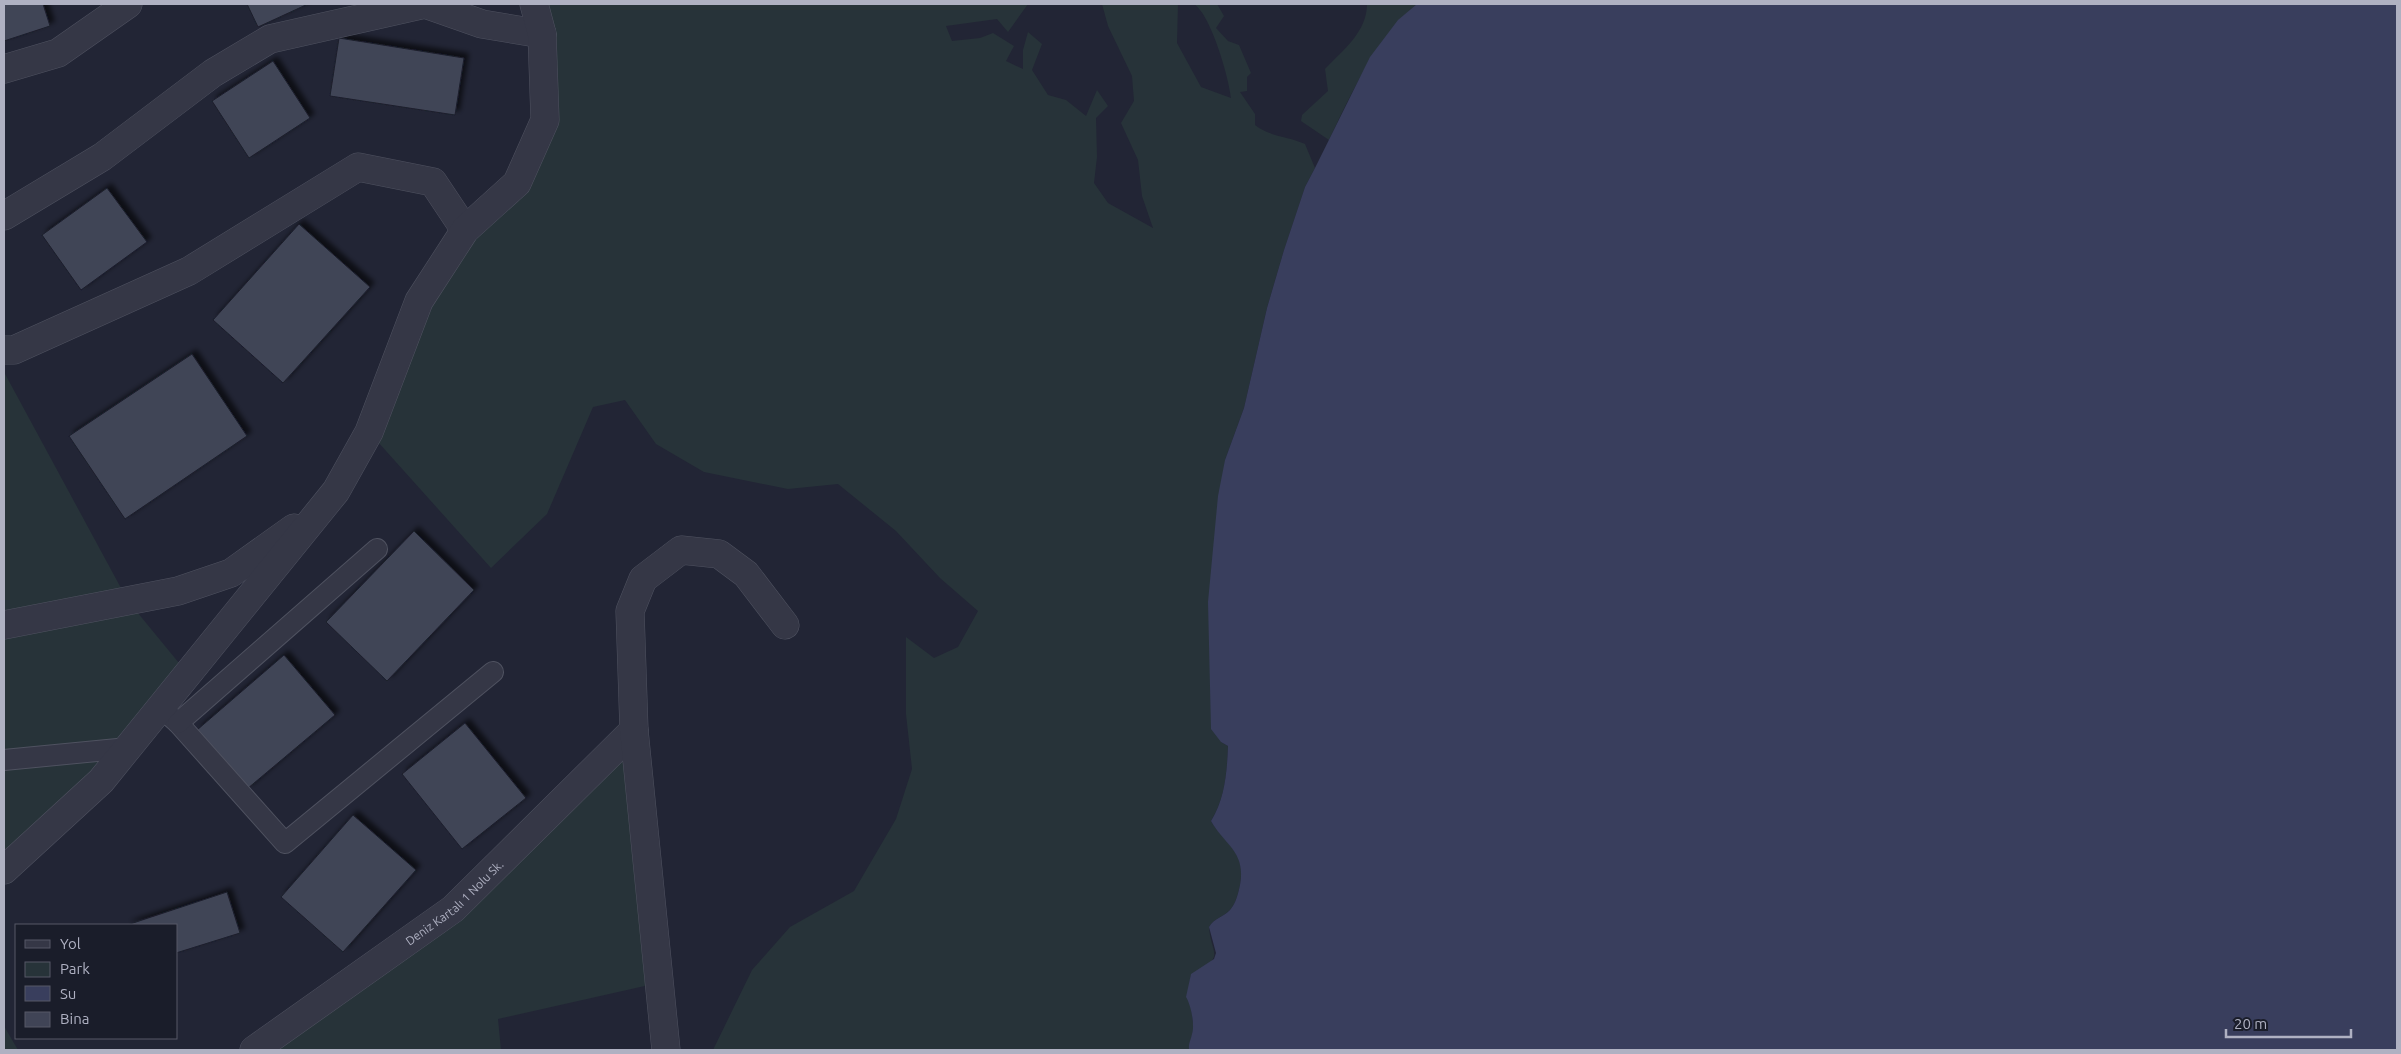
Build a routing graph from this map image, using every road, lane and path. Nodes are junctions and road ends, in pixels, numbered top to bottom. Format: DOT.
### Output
graph roads {
  1 [pos="128,4"];
  2 [pos="534,4"];
  3 [pos="542,34"];
  4 [pos="4,69"];
  5 [pos="4,216"];
  6 [pos="466,230"];
  7 [pos="4,350"];
  8 [pos="324,507"];
  9 [pos="377,549"];
  10 [pos="4,625"];
  11 [pos="785,625"];
  12 [pos="493,672"];
  13 [pos="170,716"];
  14 [pos="634,730"];
  15 [pos="128,748"];
  16 [pos="4,760"];
  17 [pos="4,870"];
  18 [pos="290,1039"];
  19 [pos="254,1050"];
  20 [pos="666,1050"];
  1 -- 4 [label="street"];
  2 -- 3 [label="street"];
  3 -- 5 [label="street"];
  3 -- 6 [label="street"];
  6 -- 7 [label="street"];
  6 -- 8 [label="street"];
  8 -- 10 [label="street"];
  8 -- 13 [label="street"];
  9 -- 13 [label="lane"];
  11 -- 14 [label="street"];
  12 -- 13 [label="lane"];
  13 -- 15 [label="street"];
  14 -- 18 [label="street, Deniz Kartalı 1 Nolu Sk."];
  14 -- 20 [label="street"];
  15 -- 16 [label="lane"];
  15 -- 17 [label="street"];
  18 -- 19 [label="street, Deniz Kartalı 1 Nolu Sk."];
}
